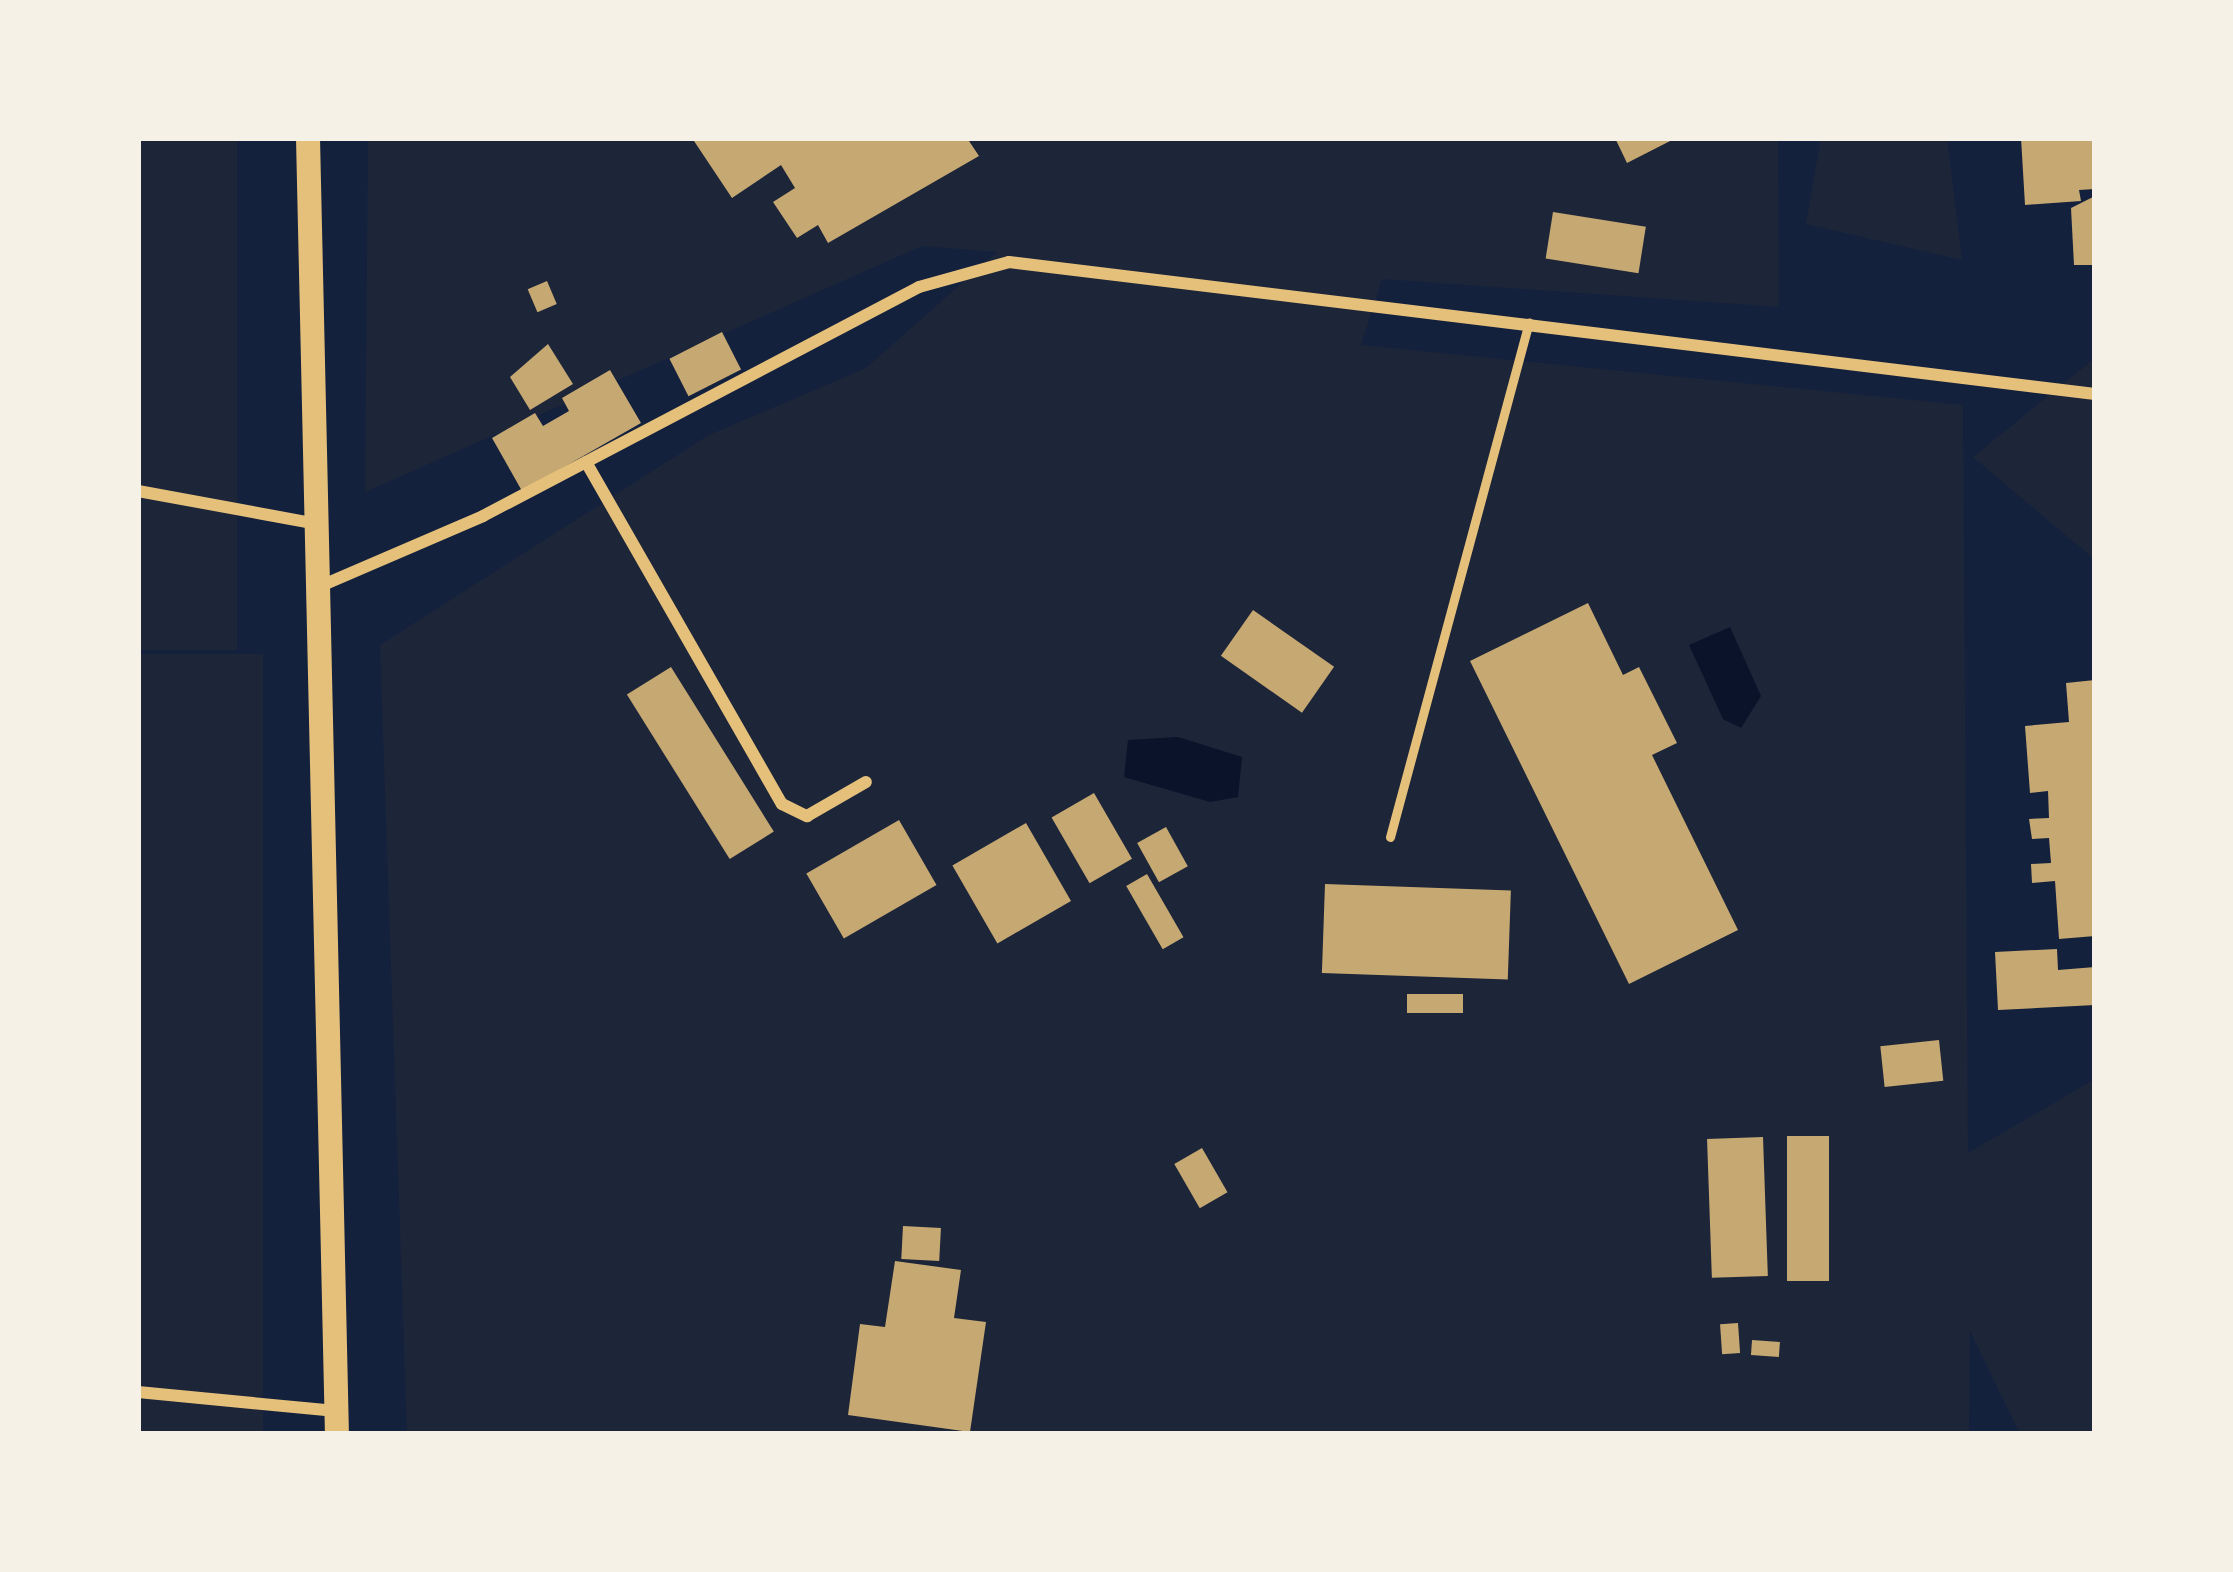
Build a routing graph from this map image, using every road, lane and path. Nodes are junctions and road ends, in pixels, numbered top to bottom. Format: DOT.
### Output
graph roads {
  1 [pos="308,138"];
  2 [pos="1528,322"];
  3 [pos="2095,394"];
  4 [pos="586,462"];
  5 [pos="138,491"];
  6 [pos="319,524"];
  7 [pos="322,585"];
  8 [pos="866,782"];
  9 [pos="1390,837"];
  10 [pos="138,1392"];
  11 [pos="337,1423"];
  1 -- 6 [label="main road"];
  2 -- 3 [label="street"];
  2 -- 4 [label="street"];
  2 -- 9 [label="lane"];
  4 -- 7 [label="street"];
  4 -- 8 [label="street"];
  5 -- 6 [label="street"];
  6 -- 7 [label="main road"];
  7 -- 11 [label="main road"];
  10 -- 11 [label="street"];
}
